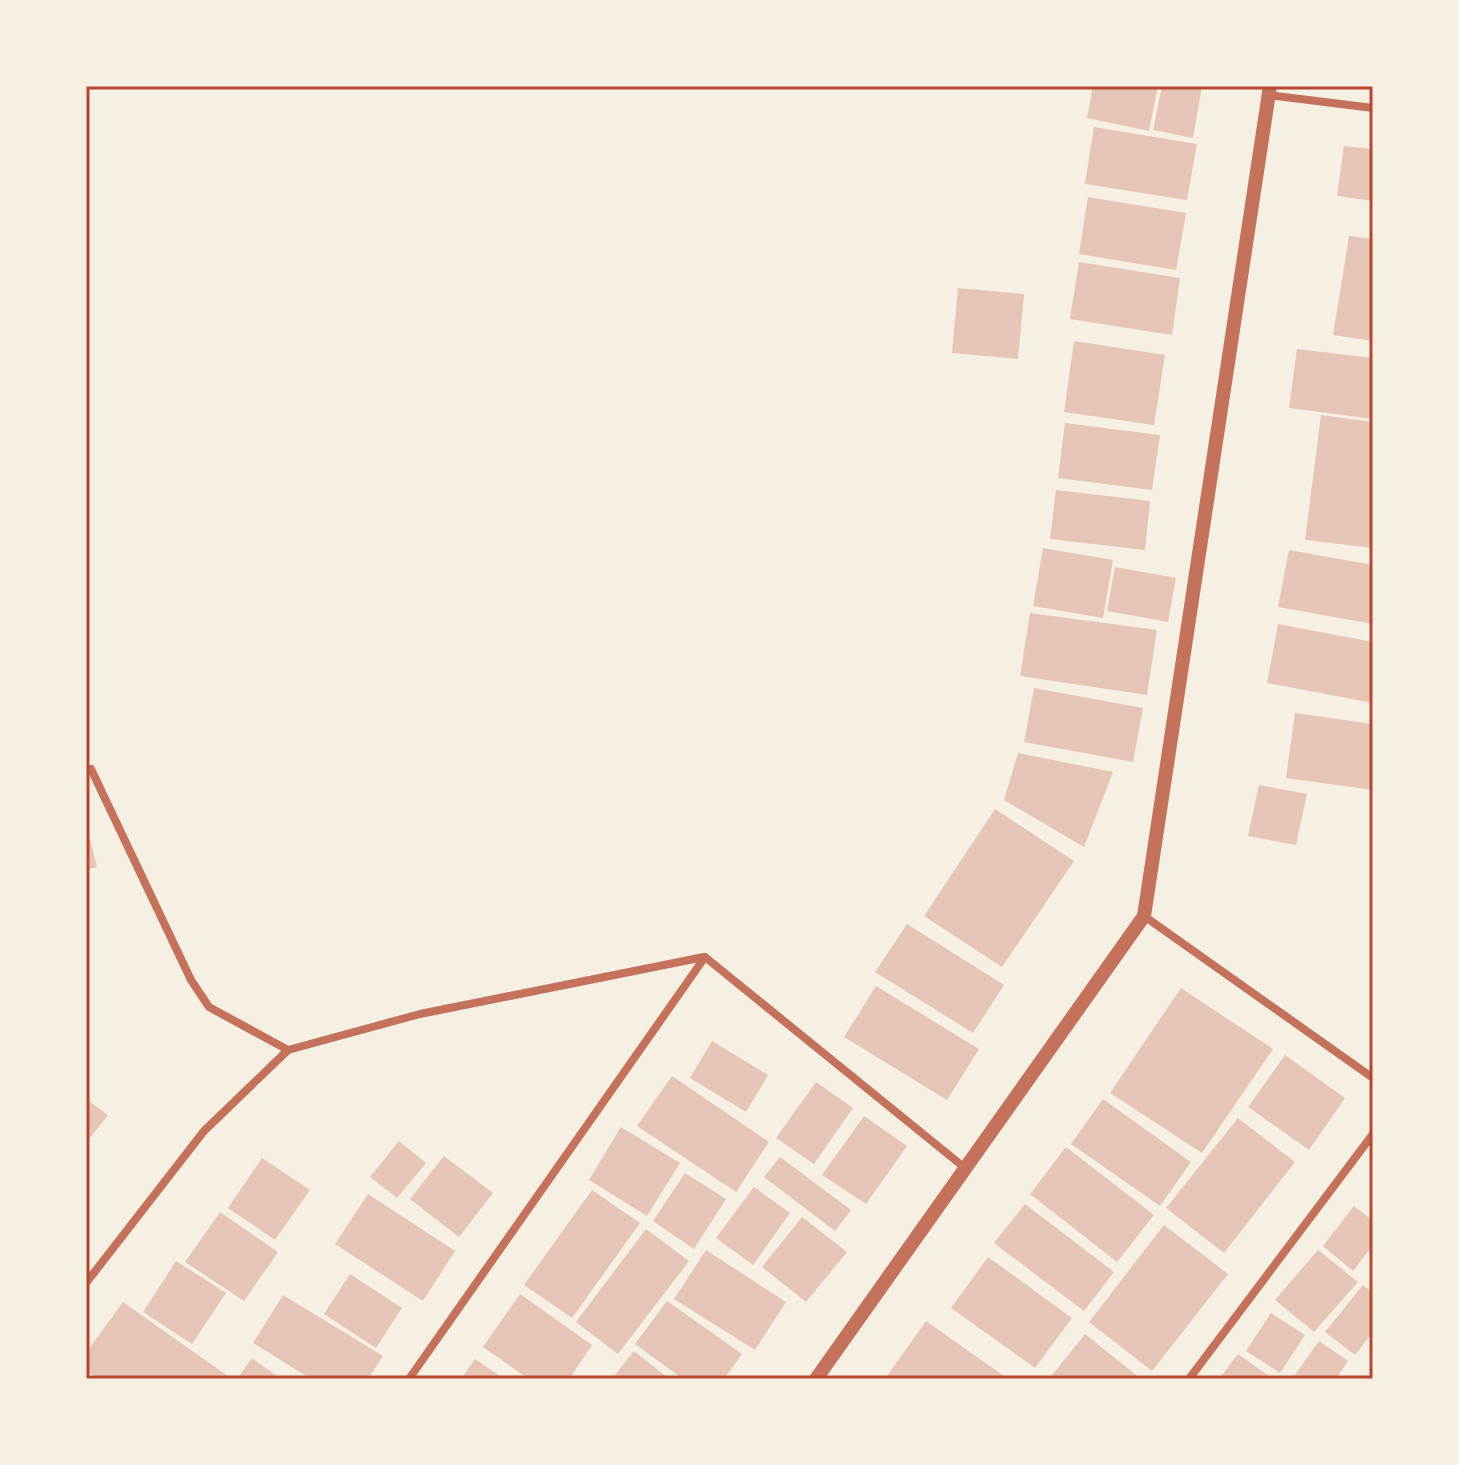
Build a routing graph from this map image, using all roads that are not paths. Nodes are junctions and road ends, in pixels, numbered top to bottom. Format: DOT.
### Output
graph roads {
  1 [pos="1269,90"];
  2 [pos="1373,108"];
  3 [pos="91,769"];
  4 [pos="1144,916"];
  5 [pos="705,957"];
  6 [pos="288,1050"];
  7 [pos="1373,1078"];
  8 [pos="1373,1134"];
  9 [pos="965,1168"];
  10 [pos="88,1276"];
  11 [pos="409,1379"];
  12 [pos="816,1379"];
  13 [pos="1189,1379"];
  1 -- 2 [label="street"];
  1 -- 4 [label="street"];
  3 -- 6 [label="street"];
  4 -- 7 [label="street"];
  4 -- 9 [label="street"];
  5 -- 6 [label="street"];
  5 -- 9 [label="street"];
  5 -- 11 [label="street"];
  6 -- 10 [label="street"];
  8 -- 13 [label="street"];
  9 -- 12 [label="street"];
}
